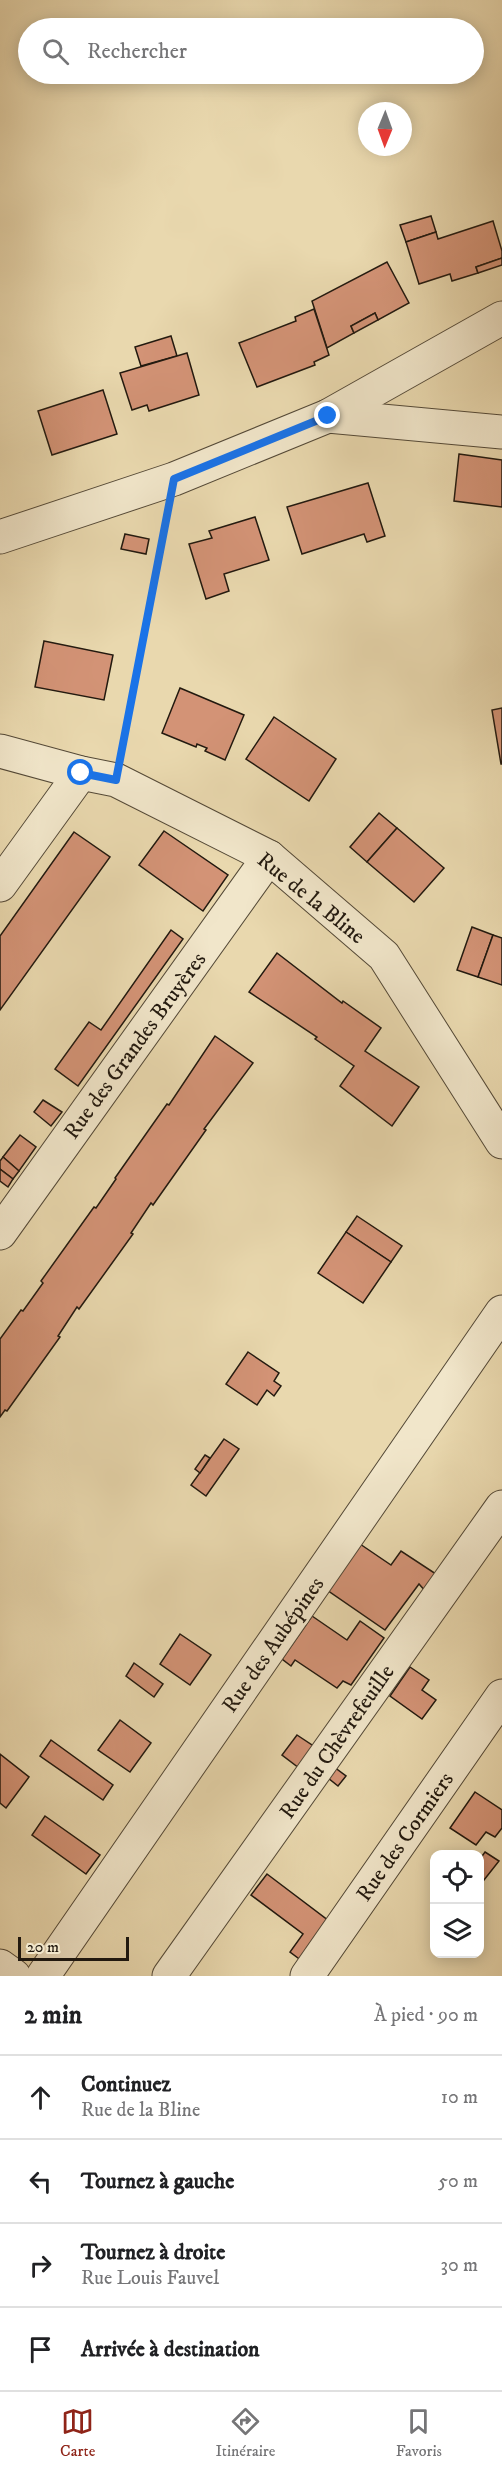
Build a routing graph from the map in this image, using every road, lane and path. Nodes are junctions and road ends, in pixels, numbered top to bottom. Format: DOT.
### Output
graph roads {
  1 [pos="502,318"];
  2 [pos="328,416"];
  3 [pos="502,432"];
  4 [pos="174,479"];
  5 [pos="0,537"];
  6 [pos="0,751"];
  7 [pos="81,773"];
  8 [pos="116,780"];
  9 [pos="269,857"];
  10 [pos="0,885"];
  11 [pos="502,1142"];
  12 [pos="0,1233"];
  13 [pos="502,1312"];
  14 [pos="502,1507"];
  15 [pos="502,1696"];
  16 [pos="0,1966"];
  17 [pos="14,1976"];
  18 [pos="42,1976"];
  19 [pos="169,1976"];
  20 [pos="307,1976"];
  1 -- 2 [label="street"];
  2 -- 3 [label="street"];
  2 -- 4 [label="street"];
  4 -- 5 [label="street"];
  4 -- 8 [label="path"];
  6 -- 7 [label="street, Rue de la Bline"];
  7 -- 8 [label="street, Rue de la Bline"];
  7 -- 10 [label="street"];
  8 -- 9 [label="street, Rue de la Bline"];
  9 -- 11 [label="street, Rue de la Bline"];
  9 -- 12 [label="street, Rue des Grandes Bruyères"];
  13 -- 18 [label="street, Rue des Aubépines"];
  14 -- 19 [label="street, Rue du Chèvrefeuille"];
  15 -- 20 [label="street, Rue des Cormiers"];
  16 -- 17 [label="street"];
}
